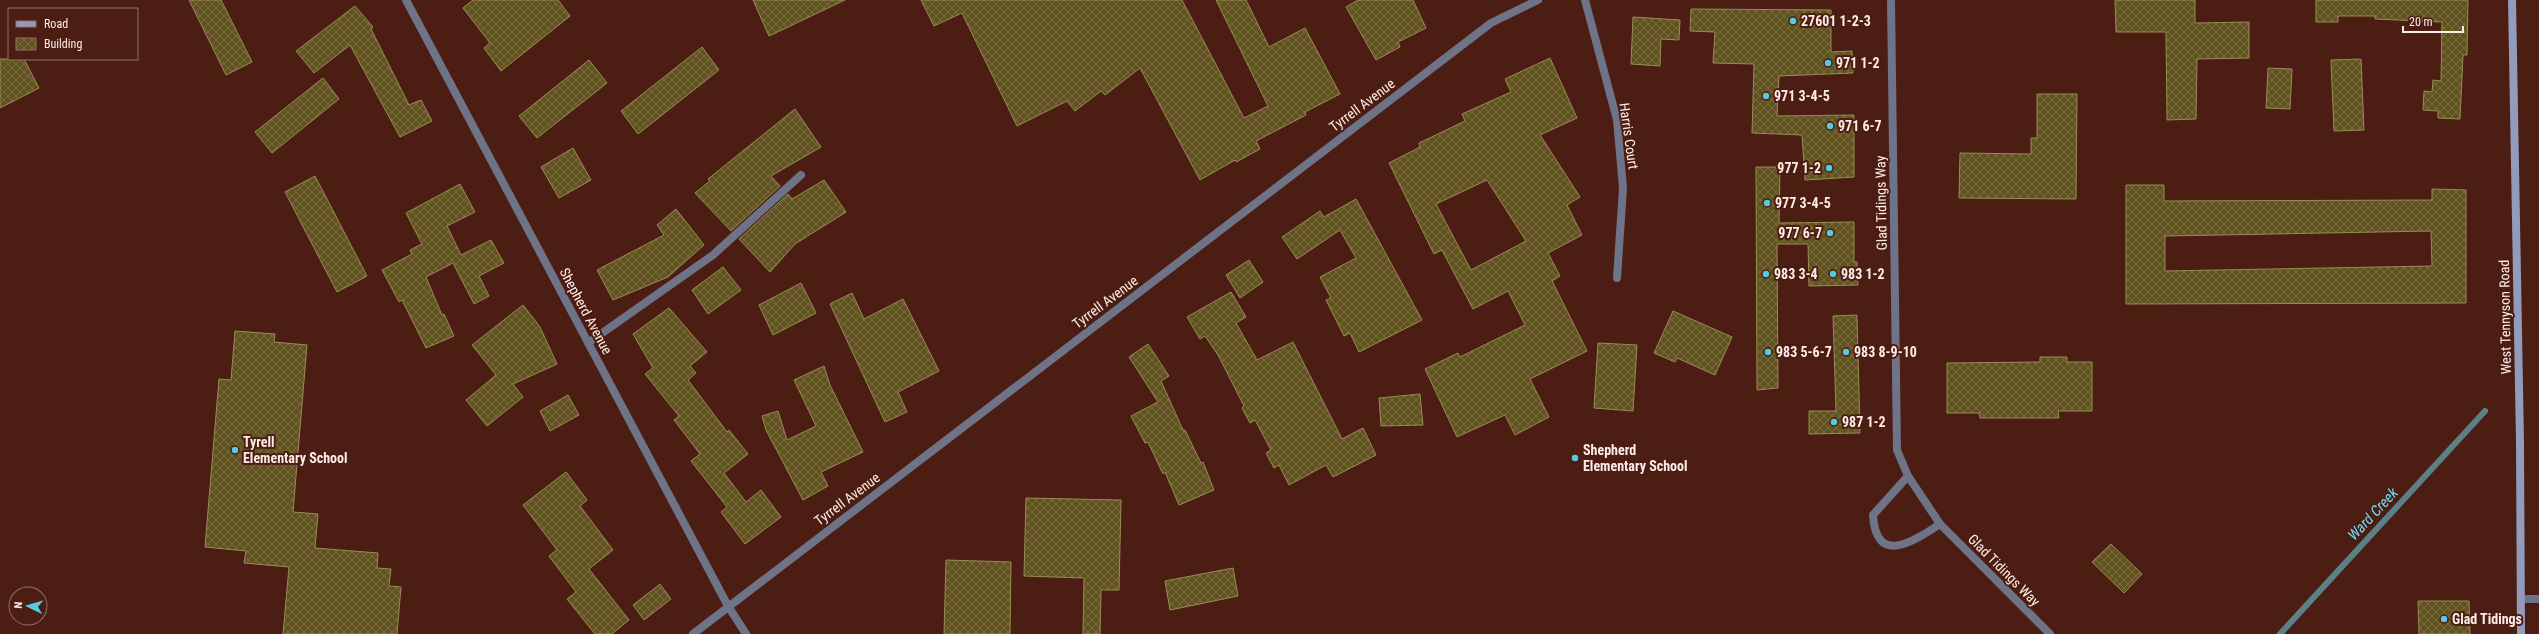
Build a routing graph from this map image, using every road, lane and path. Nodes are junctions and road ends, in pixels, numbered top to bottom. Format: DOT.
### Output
graph roads {
  1 [pos="406,0"];
  2 [pos="1538,0"];
  3 [pos="1585,0"];
  4 [pos="1891,0"];
  5 [pos="2512,0"];
  6 [pos="801,175"];
  7 [pos="1617,278"];
  8 [pos="588,343"];
  9 [pos="1908,476"];
  10 [pos="1940,524"];
  11 [pos="2522,599"];
  12 [pos="2539,599"];
  13 [pos="728,606"];
  14 [pos="693,634"];
  15 [pos="746,634"];
  16 [pos="2050,634"];
  17 [pos="2521,634"];
  1 -- 8 [label="street, Shepherd Avenue"];
  2 -- 13 [label="street, Tyrrell Avenue"];
  3 -- 7 [label="street, Harris Court"];
  4 -- 9 [label="street, Glad Tidings Way"];
  5 -- 11 [label="main road, West Tennyson Road"];
  6 -- 8 [label="street"];
  8 -- 13 [label="street, Shepherd Avenue"];
  9 -- 10 [label="street, Glad Tidings Way"];
  9 -- 10 [label="street"];
  10 -- 16 [label="street, Glad Tidings Way"];
  11 -- 12 [label="street"];
  11 -- 17 [label="main road, West Tennyson Road"];
  13 -- 14 [label="street, Tyrrell Avenue"];
  13 -- 15 [label="street, Shepherd Avenue"];
}
